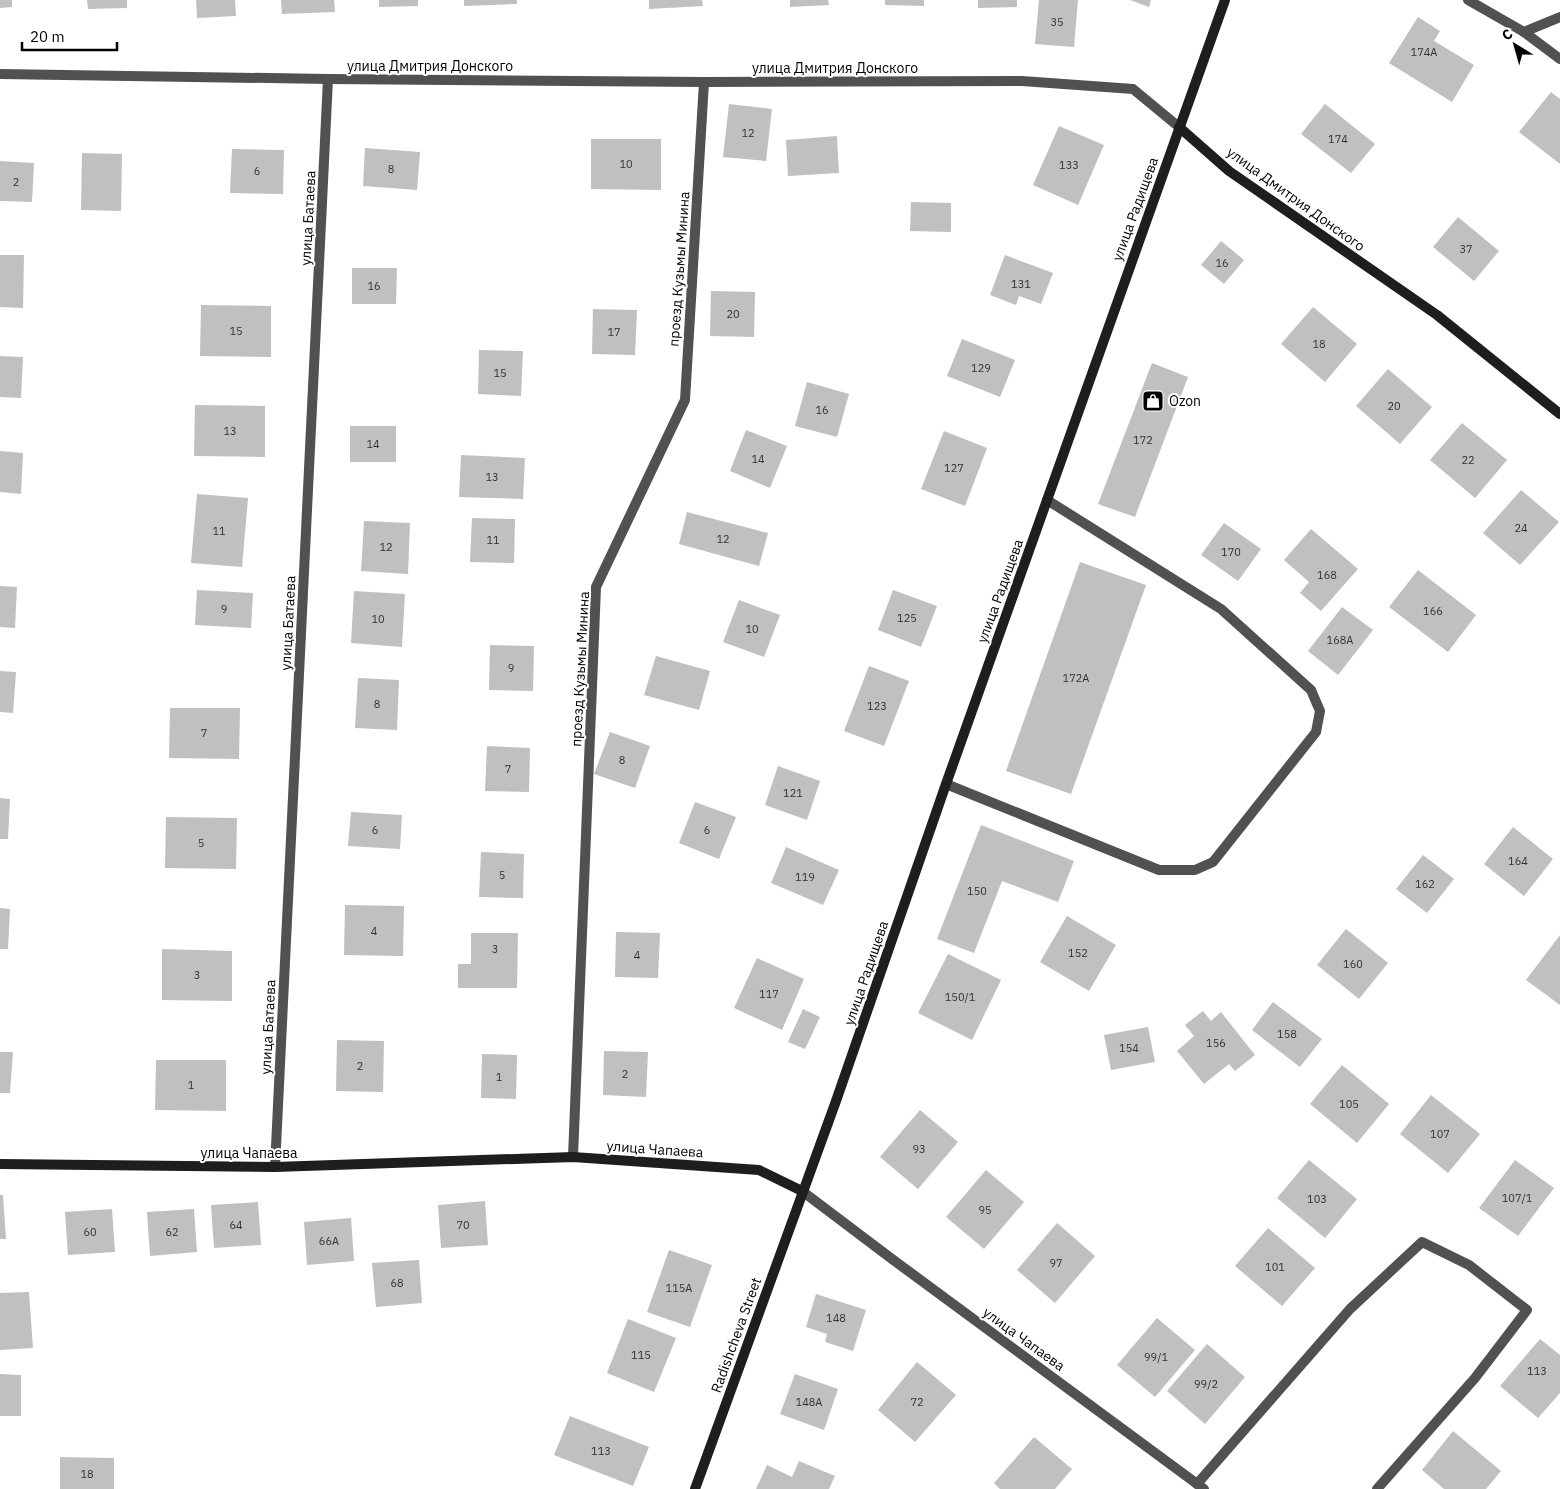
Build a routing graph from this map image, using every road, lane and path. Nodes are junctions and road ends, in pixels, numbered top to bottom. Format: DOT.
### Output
graph roads {
  1 [pos="1225,0"];
  2 [pos="1468,0"];
  3 [pos="1560,18"];
  4 [pos="1524,32"];
  5 [pos="1560,60"];
  6 [pos="0,74"];
  7 [pos="328,79"];
  8 [pos="704,82"];
  9 [pos="1179,127"];
  10 [pos="1560,414"];
  11 [pos="1047,500"];
  12 [pos="946,784"];
  13 [pos="572,1157"];
  14 [pos="0,1164"];
  15 [pos="275,1167"];
  16 [pos="802,1191"];
  17 [pos="1200,1486"];
  18 [pos="694,1489"];
  19 [pos="1377,1489"];
  1 -- 9 [label="main road, улица Радищева"];
  2 -- 4 [label="street"];
  3 -- 4 [label="street"];
  4 -- 5 [label="street"];
  6 -- 7 [label="street, улица Дмитрия Донского"];
  7 -- 8 [label="street, улица Дмитрия Донского"];
  7 -- 15 [label="street, улица Батаева"];
  8 -- 9 [label="street, улица Дмитрия Донского"];
  8 -- 13 [label="street, проезд Кузьмы Минина"];
  9 -- 10 [label="main road, улица Дмитрия Донского"];
  9 -- 11 [label="main road, улица Радищева"];
  11 -- 12 [label="main road, улица Радищева"];
  11 -- 12 [label="street"];
  12 -- 16 [label="main road, улица Радищева"];
  13 -- 15 [label="main road, улица Чапаева"];
  13 -- 16 [label="main road, улица Чапаева"];
  14 -- 15 [label="main road, улица Чапаева"];
  16 -- 17 [label="street, улица Чапаева"];
  16 -- 18 [label="main road, Radishcheva Street"];
  17 -- 19 [label="street"];
}
